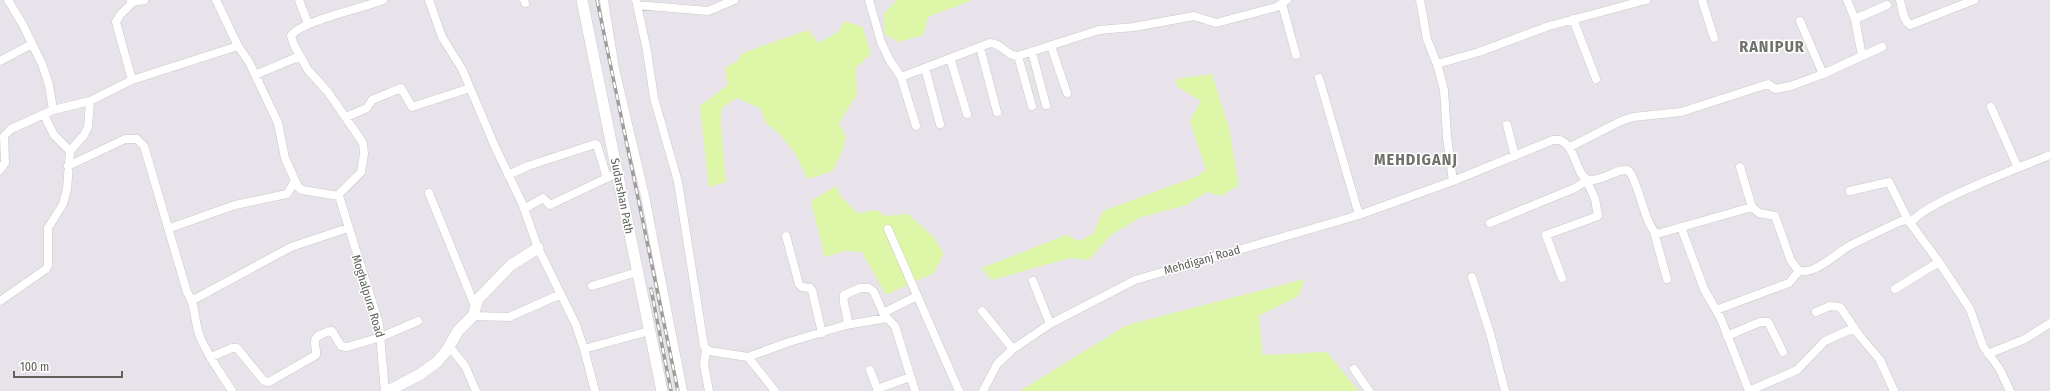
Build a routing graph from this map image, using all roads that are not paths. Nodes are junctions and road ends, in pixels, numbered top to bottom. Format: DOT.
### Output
graph roads {
  1 [pos="8,0"];
  2 [pos="144,0"];
  3 [pos="216,0"];
  4 [pos="299,0"];
  5 [pos="383,0"];
  6 [pos="429,0"];
  7 [pos="582,0"];
  8 [pos="604,0"];
  9 [pos="734,0"];
  10 [pos="870,0"];
  11 [pos="1420,0"];
  12 [pos="1646,0"];
  13 [pos="1702,0"];
  14 [pos="1848,0"];
  15 [pos="1900,0"];
  16 [pos="1974,0"];
  17 [pos="132,1"];
  18 [pos="637,2"];
  19 [pos="1285,2"];
  20 [pos="1887,5"];
  21 [pos="1855,19"];
  22 [pos="1573,20"];
  23 [pos="1800,21"];
  24 [pos="308,24"];
  25 [pos="1714,38"];
  26 [pos="32,44"];
  27 [pos="238,46"];
  28 [pos="1052,46"];
  29 [pos="980,47"];
  30 [pos="1882,47"];
  31 [pos="1032,52"];
  32 [pos="1296,55"];
  33 [pos="300,56"];
  34 [pos="1018,56"];
  35 [pos="1862,56"];
  36 [pos="950,58"];
  37 [pos="0,61"];
  38 [pos="1437,64"];
  39 [pos="925,68"];
  40 [pos="1823,74"];
  41 [pos="254,75"];
  42 [pos="901,77"];
  43 [pos="1319,78"];
  44 [pos="1596,78"];
  45 [pos="132,80"];
  46 [pos="470,88"];
  47 [pos="1067,93"];
  48 [pos="90,101"];
  49 [pos="1046,105"];
  50 [pos="1032,106"];
  51 [pos="1991,106"];
  52 [pos="53,110"];
  53 [pos="997,112"];
  54 [pos="967,114"];
  55 [pos="44,115"];
  56 [pos="346,117"];
  57 [pos="940,124"];
  58 [pos="1507,125"];
  59 [pos="916,126"];
  60 [pos="1570,147"];
  61 [pos="70,151"];
  62 [pos="613,154"];
  63 [pos="2050,155"];
  64 [pos="1515,156"];
  65 [pos="601,159"];
  66 [pos="68,166"];
  67 [pos="1740,167"];
  68 [pos="2018,168"];
  69 [pos="0,170"];
  70 [pos="617,173"];
  71 [pos="508,175"];
  72 [pos="607,178"];
  73 [pos="295,181"];
  74 [pos="1453,181"];
  75 [pos="1587,181"];
  76 [pos="1850,191"];
  77 [pos="429,193"];
  78 [pos="339,200"];
  79 [pos="1752,207"];
  80 [pos="524,209"];
  81 [pos="1359,215"];
  82 [pos="1910,222"];
  83 [pos="1490,223"];
  84 [pos="1682,227"];
  85 [pos="170,228"];
  86 [pos="348,228"];
  87 [pos="888,230"];
  88 [pos="1654,232"];
  89 [pos="786,236"];
  90 [pos="538,248"];
  91 [pos="1939,262"];
  92 [pos="1799,271"];
  93 [pos="637,272"];
  94 [pos="1472,277"];
  95 [pos="1562,278"];
  96 [pos="1667,279"];
  97 [pos="1033,281"];
  98 [pos="592,286"];
  99 [pos="1894,289"];
  100 [pos="561,294"];
  101 [pos="917,296"];
  102 [pos="192,300"];
  103 [pos="0,301"];
  104 [pos="982,310"];
  105 [pos="1716,310"];
  106 [pos="474,311"];
  107 [pos="1816,312"];
  108 [pos="885,316"];
  109 [pos="418,321"];
  110 [pos="2050,323"];
  111 [pos="1050,324"];
  112 [pos="846,325"];
  113 [pos="1854,328"];
  114 [pos="649,331"];
  115 [pos="822,333"];
  116 [pos="1727,336"];
  117 [pos="381,338"];
  118 [pos="449,346"];
  119 [pos="584,349"];
  120 [pos="706,349"];
  121 [pos="1013,349"];
  122 [pos="1783,352"];
  123 [pos="1988,354"];
  124 [pos="211,357"];
  125 [pos="748,357"];
  126 [pos="1354,369"];
  127 [pos="870,370"];
  128 [pos="910,377"];
  129 [pos="877,390"];
  130 [pos="232,391"];
  131 [pos="386,391"];
  132 [pos="476,391"];
  133 [pos="595,391"];
  134 [pos="662,391"];
  135 [pos="683,391"];
  136 [pos="709,391"];
  137 [pos="775,391"];
  138 [pos="915,391"];
  139 [pos="959,391"];
  140 [pos="983,391"];
  141 [pos="1369,391"];
  142 [pos="1505,391"];
  143 [pos="1749,391"];
  144 [pos="1893,391"];
  145 [pos="2010,391"];
  1 -- 26 [label="street"];
  2 -- 17 [label="street"];
  3 -- 27 [label="street"];
  4 -- 24 [label="street"];
  5 -- 24 [label="street"];
  6 -- 46 [label="street"];
  7 -- 62 [label="main road, Sudarshan Path"];
  8 -- 135 [label="street"];
  9 -- 18 [label="street"];
  10 -- 42 [label="street"];
  11 -- 38 [label="street"];
  12 -- 22 [label="street"];
  13 -- 25 [label="street"];
  14 -- 21 [label="street"];
  15 -- 16 [label="street"];
  17 -- 45 [label="street"];
  18 -- 120 [label="street"];
  19 -- 28 [label="street"];
  19 -- 32 [label="street"];
  20 -- 21 [label="street"];
  21 -- 35 [label="street"];
  22 -- 38 [label="street"];
  22 -- 44 [label="street"];
  23 -- 40 [label="street"];
  24 -- 33 [label="street"];
  26 -- 37 [label="street"];
  26 -- 52 [label="street"];
  27 -- 41 [label="street"];
  27 -- 45 [label="street"];
  28 -- 31 [label="street"];
  28 -- 47 [label="street"];
  29 -- 34 [label="street"];
  29 -- 36 [label="street"];
  29 -- 53 [label="street"];
  30 -- 35 [label="street"];
  31 -- 34 [label="street"];
  31 -- 49 [label="street"];
  33 -- 41 [label="street"];
  33 -- 56 [label="street"];
  34 -- 50 [label="street"];
  35 -- 40 [label="street"];
  36 -- 39 [label="street"];
  36 -- 54 [label="street"];
  38 -- 74 [label="street"];
  39 -- 42 [label="street"];
  39 -- 57 [label="street"];
  40 -- 60 [label="street"];
  41 -- 73 [label="street"];
  42 -- 59 [label="street"];
  43 -- 81 [label="street"];
  45 -- 48 [label="street"];
  46 -- 56 [label="street"];
  46 -- 71 [label="street"];
  48 -- 52 [label="street"];
  48 -- 61 [label="street"];
  51 -- 68 [label="street"];
  52 -- 55 [label="street"];
  55 -- 61 [label="street"];
  55 -- 69 [label="street"];
  56 -- 78 [label="street"];
  58 -- 64 [label="street"];
  60 -- 64 [label="street, Mehdiganj Road"];
  60 -- 75 [label="street"];
  61 -- 66 [label="street"];
  62 -- 65 [label="street"];
  62 -- 70 [label="main road, Sudarshan Path"];
  63 -- 68 [label="street"];
  64 -- 74 [label="street, Mehdiganj Road"];
  65 -- 71 [label="street"];
  65 -- 72 [label="street"];
  66 -- 85 [label="street"];
  66 -- 103 [label="street"];
  67 -- 79 [label="street"];
  68 -- 82 [label="street"];
  70 -- 72 [label="street"];
  70 -- 93 [label="main road, Sudarshan Path"];
  71 -- 80 [label="street"];
  72 -- 80 [label="street"];
  73 -- 78 [label="street"];
  73 -- 85 [label="street"];
  74 -- 81 [label="street, Mehdiganj Road"];
  75 -- 83 [label="street"];
  75 -- 88 [label="street"];
  75 -- 95 [label="street"];
  76 -- 82 [label="street"];
  77 -- 106 [label="street"];
  78 -- 86 [label="street, Moghalpura Road"];
  79 -- 84 [label="street"];
  79 -- 92 [label="street"];
  80 -- 90 [label="street"];
  81 -- 111 [label="street, Mehdiganj Road"];
  82 -- 91 [label="street"];
  82 -- 92 [label="street"];
  84 -- 88 [label="street"];
  84 -- 105 [label="street"];
  85 -- 102 [label="street"];
  86 -- 102 [label="street"];
  86 -- 117 [label="street, Moghalpura Road"];
  87 -- 101 [label="street"];
  88 -- 96 [label="street"];
  89 -- 115 [label="street"];
  90 -- 100 [label="street"];
  90 -- 106 [label="main road"];
  91 -- 99 [label="street"];
  91 -- 123 [label="street"];
  92 -- 105 [label="street"];
  93 -- 98 [label="street"];
  93 -- 114 [label="main road, Sudarshan Path"];
  94 -- 142 [label="street"];
  97 -- 111 [label="street"];
  100 -- 106 [label="street"];
  100 -- 119 [label="street"];
  101 -- 108 [label="street"];
  101 -- 139 [label="street"];
  102 -- 124 [label="street"];
  104 -- 121 [label="street"];
  105 -- 116 [label="street"];
  106 -- 118 [label="main road"];
  107 -- 113 [label="street"];
  108 -- 112 [label="street"];
  108 -- 112 [label="street"];
  108 -- 128 [label="street"];
  109 -- 117 [label="street"];
  110 -- 123 [label="street"];
  111 -- 121 [label="street, Mehdiganj Road"];
  112 -- 115 [label="street"];
  113 -- 143 [label="street"];
  113 -- 144 [label="street"];
  114 -- 119 [label="street"];
  114 -- 134 [label="main road, Sudarshan Path"];
  115 -- 125 [label="street"];
  116 -- 122 [label="street"];
  116 -- 143 [label="street"];
  117 -- 124 [label="street"];
  117 -- 131 [label="street, Moghalpura Road"];
  118 -- 131 [label="main road"];
  118 -- 132 [label="street"];
  119 -- 133 [label="street"];
  120 -- 125 [label="street"];
  120 -- 136 [label="street"];
  121 -- 140 [label="street, Mehdiganj Road"];
  123 -- 145 [label="street"];
  124 -- 130 [label="street"];
  125 -- 137 [label="street"];
  126 -- 141 [label="street"];
  127 -- 129 [label="street"];
  128 -- 129 [label="street"];
  128 -- 138 [label="street"];
}
